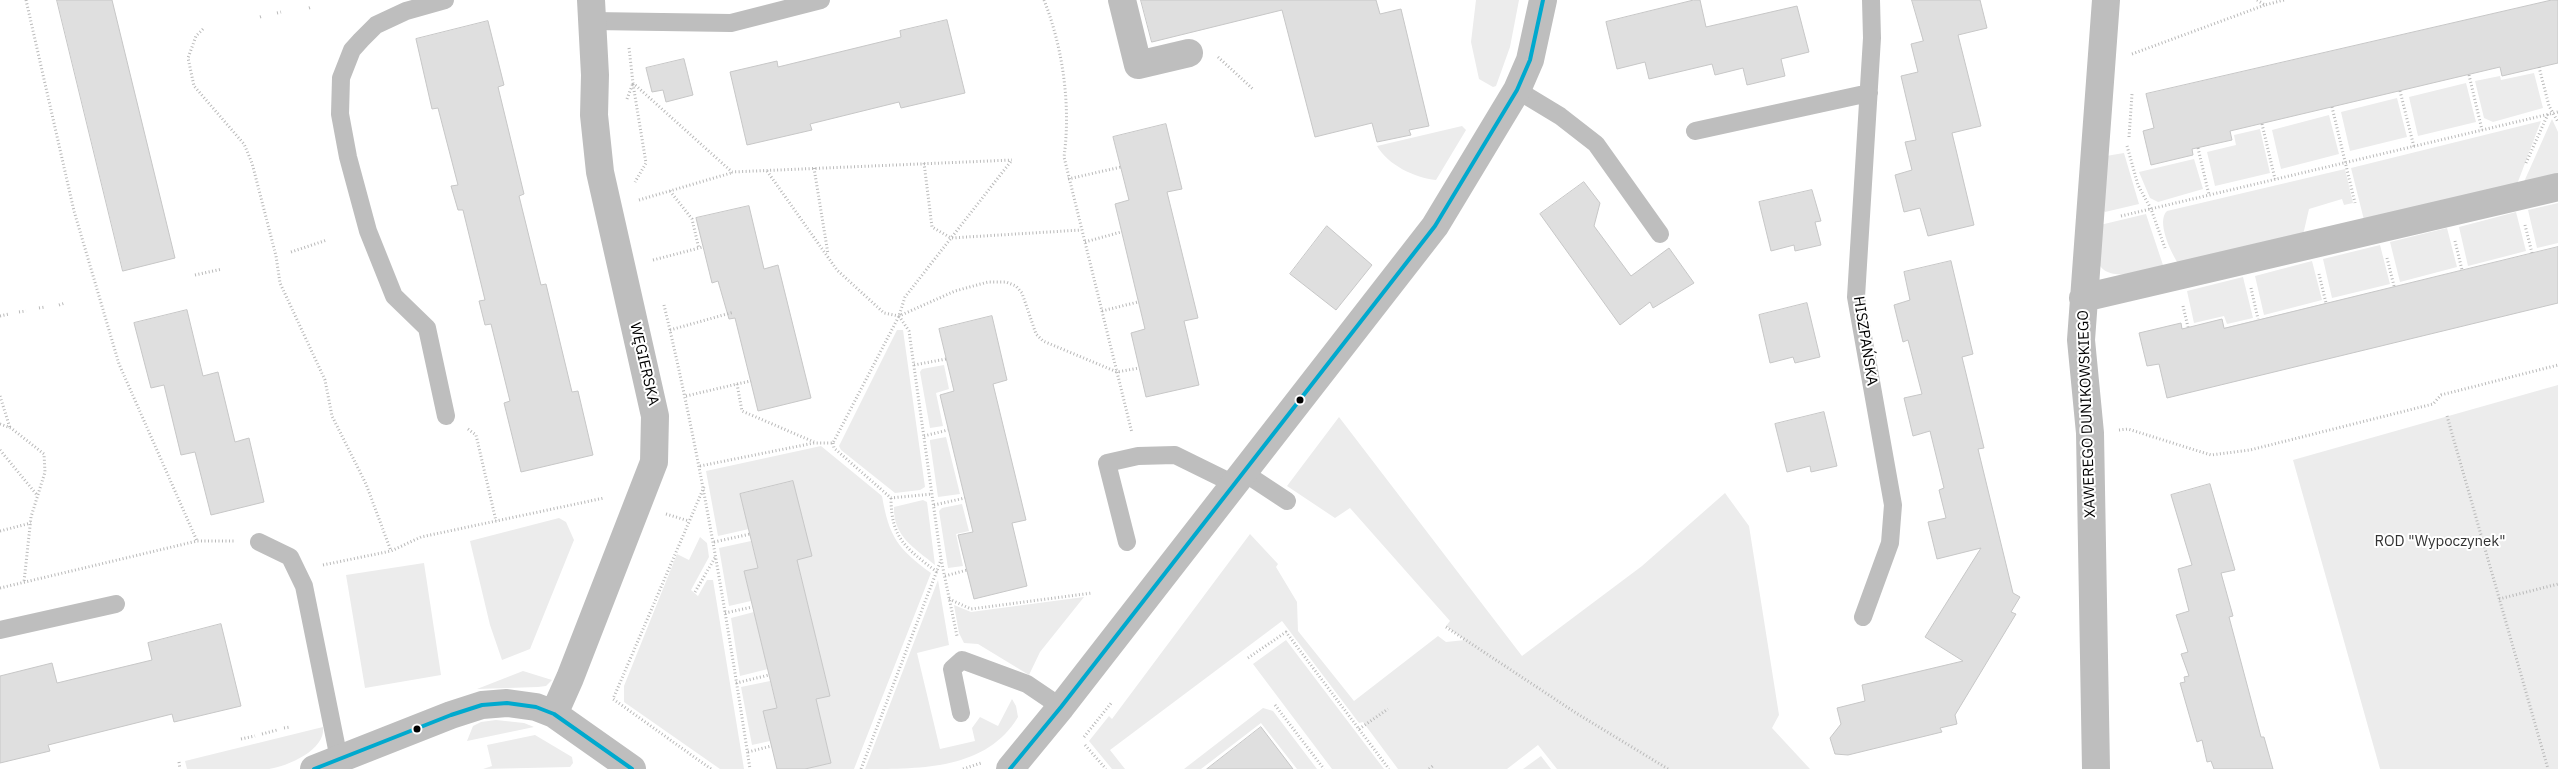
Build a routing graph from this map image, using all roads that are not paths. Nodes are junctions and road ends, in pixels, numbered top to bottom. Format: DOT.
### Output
graph roads {
  1 [pos="445,0"];
  2 [pos="821,0"];
  3 [pos="1122,0"];
  4 [pos="1543,0"];
  5 [pos="1871,0"];
  6 [pos="2106,0"];
  7 [pos="592,10"];
  8 [pos="1189,53"];
  9 [pos="1518,90"];
  10 [pos="1869,93"];
  11 [pos="1695,132"];
  12 [pos="2558,187"];
  13 [pos="1660,234"];
  14 [pos="2083,298"];
  15 [pos="446,416"];
  16 [pos="1238,478"];
  17 [pos="1287,501"];
  18 [pos="259,542"];
  19 [pos="1127,542"];
  20 [pos="116,604"];
  21 [pos="1863,616"];
  22 [pos="0,630"];
  23 [pos="1061,707"];
  24 [pos="962,712"];
  25 [pos="554,714"];
  26 [pos="340,759"];
  27 [pos="314,769"];
  28 [pos="632,769"];
  29 [pos="1010,769"];
  30 [pos="2096,769"];
  1 -- 15 [label="lane"];
  2 -- 7 [label="lane"];
  3 -- 8 [label="street"];
  4 -- 9 [label="street"];
  5 -- 10 [label="lane, HISZPAŃSKA"];
  6 -- 14 [label="street, XAWEREGO DUNIKOWSKIEGO"];
  7 -- 25 [label="street, WĘGIERSKA"];
  9 -- 13 [label="lane"];
  9 -- 16 [label="street"];
  10 -- 11 [label="lane"];
  10 -- 21 [label="lane, HISZPAŃSKA"];
  12 -- 14 [label="street"];
  14 -- 30 [label="street, XAWEREGO DUNIKOWSKIEGO"];
  16 -- 17 [label="lane"];
  16 -- 19 [label="lane"];
  16 -- 23 [label="street"];
  18 -- 26 [label="lane"];
  20 -- 22 [label="lane"];
  23 -- 24 [label="lane"];
  23 -- 29 [label="street"];
  25 -- 26 [label="street"];
  25 -- 28 [label="street"];
  26 -- 27 [label="street"];
}
